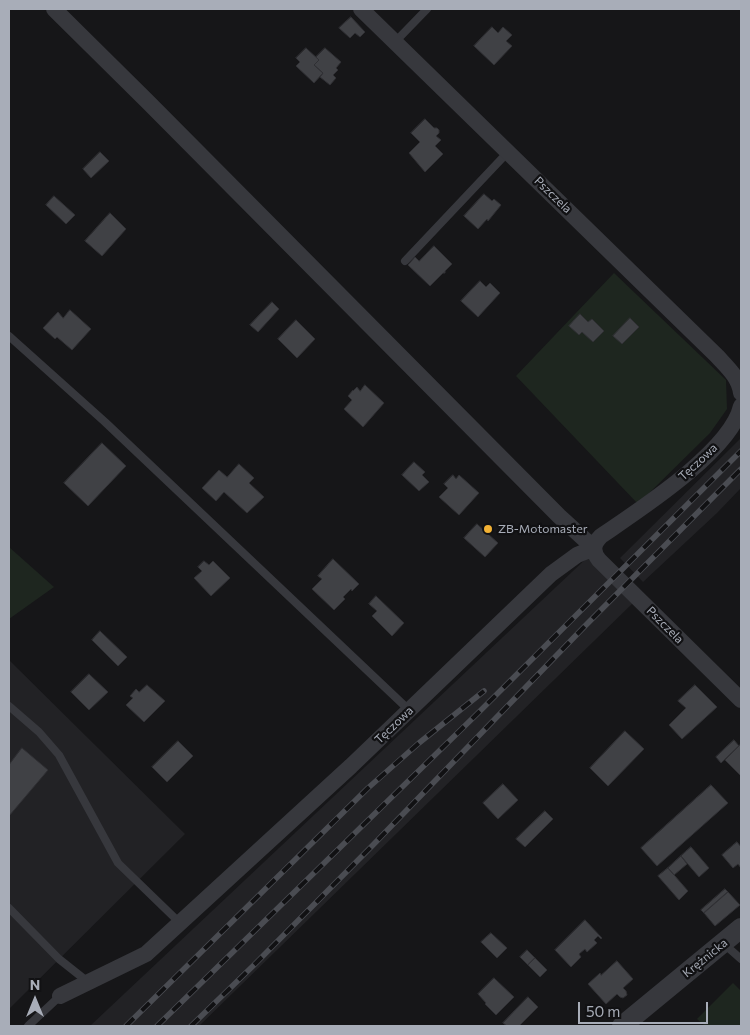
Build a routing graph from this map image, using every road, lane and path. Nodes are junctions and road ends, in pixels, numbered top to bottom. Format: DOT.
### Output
graph roads {
  1 [pos="54,9"];
  2 [pos="361,9"];
  3 [pos="427,9"];
  4 [pos="395,42"];
  5 [pos="509,152"];
  6 [pos="404,261"];
  7 [pos="9,336"];
  8 [pos="741,389"];
  9 [pos="741,406"];
  10 [pos="594,548"];
  11 [pos="741,700"];
  12 [pos="9,706"];
  13 [pos="409,710"];
  14 [pos="9,908"];
  15 [pos="180,923"];
  16 [pos="741,928"];
  17 [pos="724,943"];
  18 [pos="741,959"];
  19 [pos="88,982"];
  20 [pos="60,996"];
  21 [pos="28,1026"];
  22 [pos="622,1026"];
  1 -- 10 [label="street, Pszczela"];
  2 -- 4 [label="street, Pszczela"];
  3 -- 4 [label="lane"];
  4 -- 5 [label="street, Pszczela"];
  5 -- 6 [label="lane"];
  5 -- 8 [label="street, Pszczela"];
  7 -- 13 [label="lane"];
  9 -- 10 [label="street, Tęczowa"];
  10 -- 11 [label="street, Pszczela"];
  10 -- 13 [label="street, Tęczowa"];
  12 -- 15 [label="lane"];
  13 -- 15 [label="street, Tęczowa"];
  14 -- 19 [label="lane"];
  15 -- 19 [label="street, Tęczowa"];
  16 -- 17 [label="street, Krężnicka"];
  17 -- 18 [label="lane"];
  17 -- 22 [label="street, Krężnicka"];
  19 -- 20 [label="street, Tęczowa"];
  20 -- 21 [label="lane, Tęczowa"];
}
